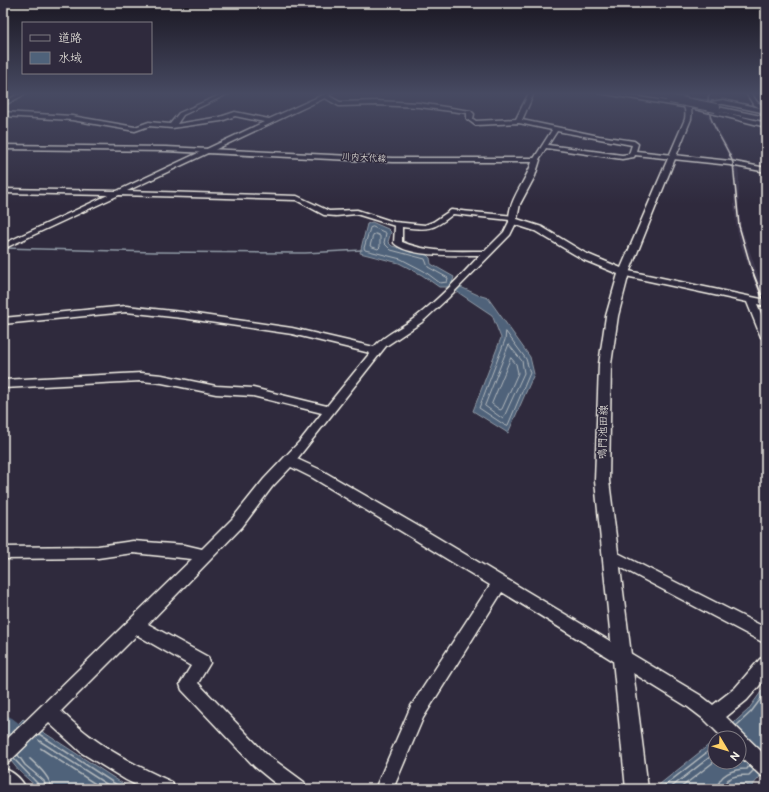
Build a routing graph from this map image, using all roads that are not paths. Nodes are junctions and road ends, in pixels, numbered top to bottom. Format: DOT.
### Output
graph roads {
  1 [pos="250,130"];
  2 [pos="554,130"];
  3 [pos="560,130"];
  4 [pos="684,130"];
  5 [pos="545,146"];
  6 [pos="3,147"];
  7 [pos="205,151"];
  8 [pos="633,152"];
  9 [pos="672,156"];
  10 [pos="536,160"];
  11 [pos="766,170"];
  12 [pos="3,191"];
  13 [pos="117,193"];
  14 [pos="512,220"];
  15 [pos="398,224"];
  16 [pos="3,247"];
  17 [pos="486,253"];
  18 [pos="624,273"];
  19 [pos="751,301"];
  20 [pos="766,303"];
  21 [pos="3,321"];
  22 [pos="766,337"];
  23 [pos="376,351"];
  24 [pos="3,384"];
  25 [pos="329,411"];
  26 [pos="288,460"];
  27 [pos="3,553"];
  28 [pos="610,555"];
  29 [pos="204,556"];
  30 [pos="500,583"];
  31 [pos="134,625"];
  32 [pos="766,636"];
  33 [pos="621,657"];
  34 [pos="766,665"];
  35 [pos="43,716"];
  36 [pos="717,718"];
  37 [pos="728,730"];
  38 [pos="747,750"];
  39 [pos="3,756"];
  40 [pos="766,769"];
  41 [pos="3,777"];
  42 [pos="17,789"];
  43 [pos="165,789"];
  44 [pos="296,789"];
  45 [pos="384,789"];
  46 [pos="637,789"];
  1 -- 7 [label="street"];
  2 -- 5 [label="street"];
  3 -- 8 [label="street"];
  4 -- 9 [label="main road, 鳴門池田線"];
  5 -- 8 [label="street"];
  5 -- 10 [label="street"];
  6 -- 7 [label="main road, 川内大代線"];
  7 -- 10 [label="main road, 川内大代線"];
  7 -- 13 [label="street"];
  8 -- 9 [label="street"];
  9 -- 11 [label="street"];
  9 -- 18 [label="main road, 鳴門池田線"];
  10 -- 14 [label="main road"];
  12 -- 13 [label="street"];
  13 -- 15 [label="street"];
  13 -- 16 [label="street"];
  14 -- 15 [label="street"];
  14 -- 17 [label="street"];
  14 -- 18 [label="main road"];
  15 -- 17 [label="street"];
  17 -- 23 [label="street"];
  18 -- 19 [label="street"];
  18 -- 28 [label="main road, 鳴門池田線"];
  19 -- 20 [label="street"];
  19 -- 22 [label="street"];
  21 -- 23 [label="street"];
  23 -- 25 [label="street"];
  24 -- 25 [label="street"];
  25 -- 26 [label="street"];
  26 -- 29 [label="street"];
  26 -- 30 [label="street"];
  27 -- 29 [label="street"];
  28 -- 32 [label="street"];
  28 -- 33 [label="main road, 鳴門池田線"];
  29 -- 31 [label="street"];
  30 -- 33 [label="street"];
  30 -- 45 [label="street"];
  31 -- 35 [label="street"];
  31 -- 44 [label="street"];
  33 -- 36 [label="street"];
  33 -- 46 [label="main road, 鳴門池田線"];
  34 -- 36 [label="street"];
  35 -- 39 [label="street"];
  35 -- 43 [label="street"];
  36 -- 37 [label="street"];
  38 -- 40 [label="street"];
  41 -- 42 [label="street"];
}
